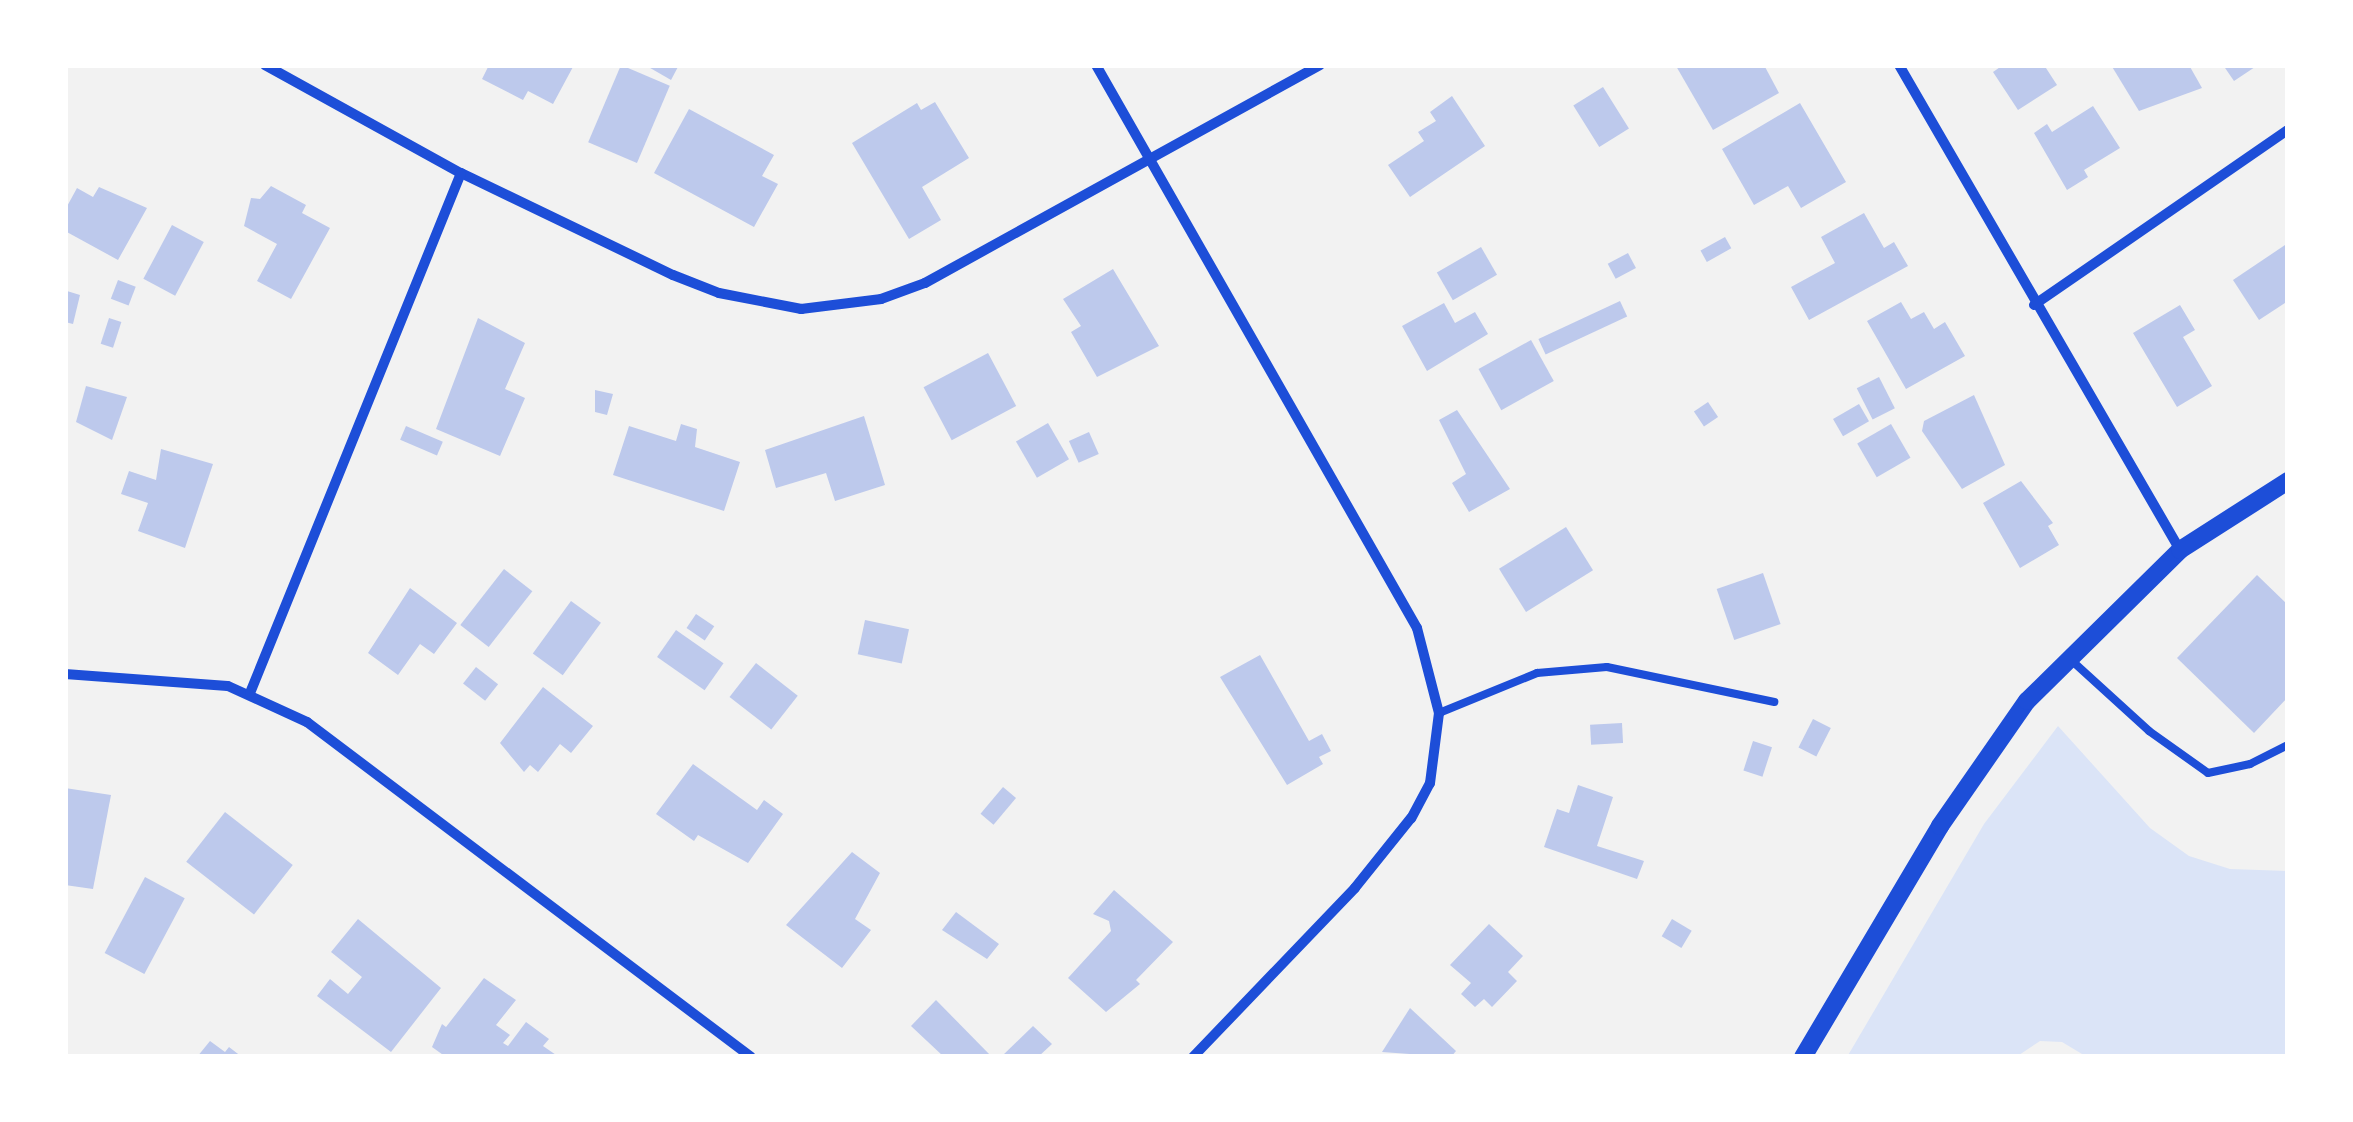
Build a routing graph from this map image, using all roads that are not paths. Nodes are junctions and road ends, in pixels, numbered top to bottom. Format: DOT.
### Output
graph roads {
  1 [pos="265,65"];
  2 [pos="1096,65"];
  3 [pos="1320,65"];
  4 [pos="1899,65"];
  5 [pos="2288,130"];
  6 [pos="1152,162"];
  7 [pos="461,173"];
  8 [pos="2034,305"];
  9 [pos="2288,480"];
  10 [pos="2180,550"];
  11 [pos="2066,656"];
  12 [pos="65,674"];
  13 [pos="250,694"];
  14 [pos="1774,702"];
  15 [pos="1439,713"];
  16 [pos="2288,744"];
  17 [pos="751,1057"];
  18 [pos="1193,1057"];
  19 [pos="1803,1057"];
  1 -- 7 [label="street"];
  2 -- 6 [label="street"];
  3 -- 6 [label="street"];
  4 -- 8 [label="street"];
  5 -- 8 [label="street"];
  6 -- 7 [label="street"];
  6 -- 15 [label="street"];
  7 -- 13 [label="street"];
  8 -- 10 [label="street"];
  9 -- 10 [label="street"];
  10 -- 11 [label="street"];
  11 -- 16 [label="lane"];
  11 -- 19 [label="street"];
  12 -- 13 [label="street"];
  13 -- 17 [label="street"];
  14 -- 15 [label="lane"];
  15 -- 18 [label="street"];
}
